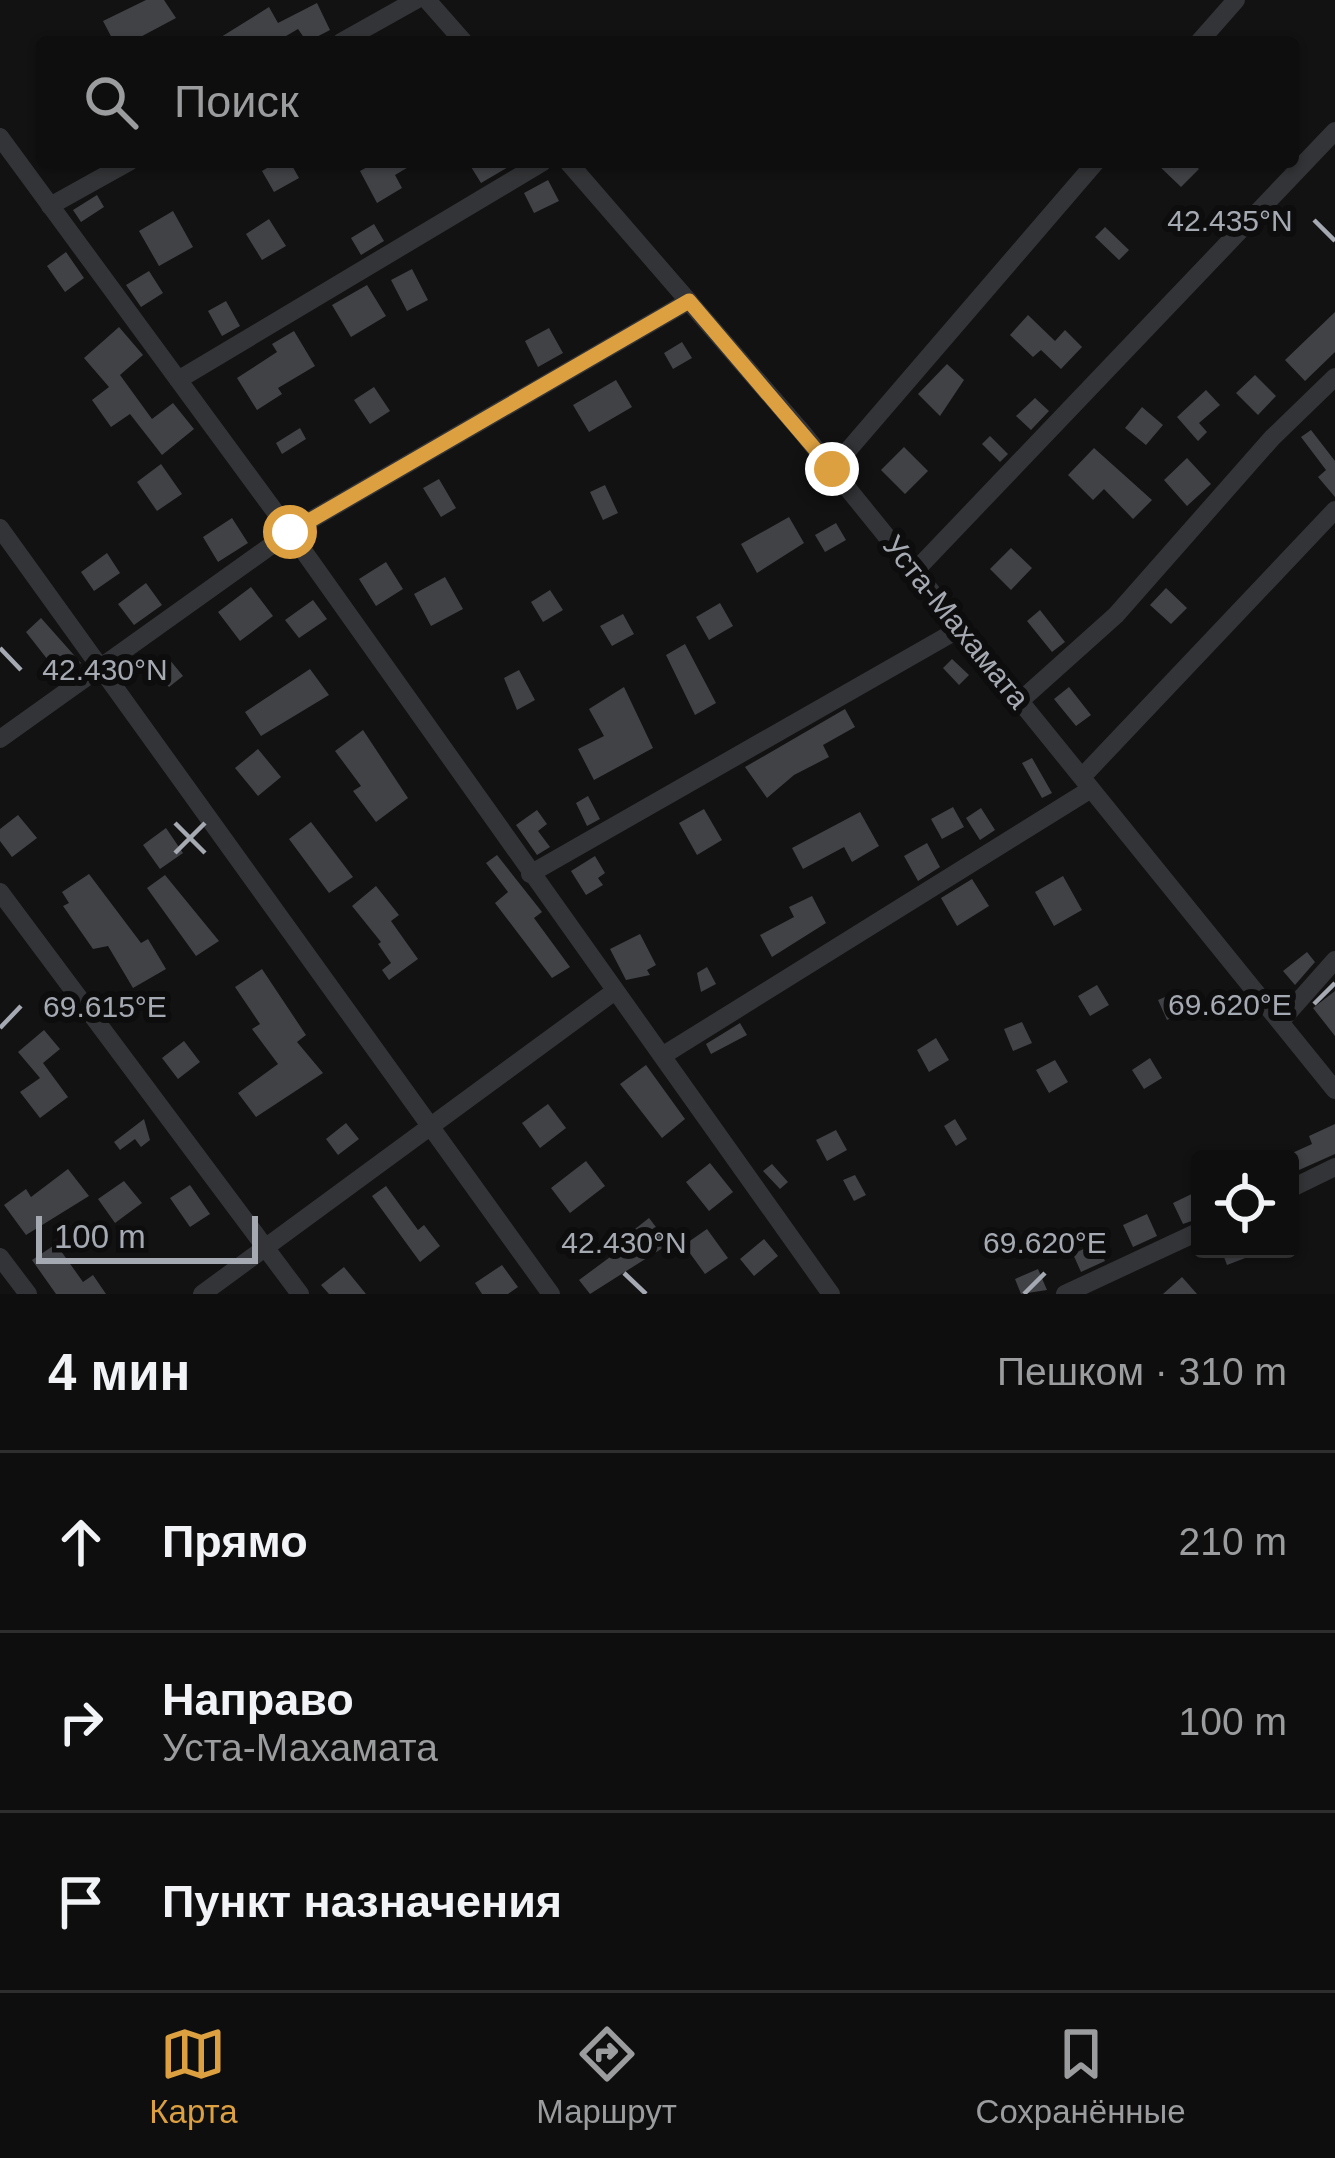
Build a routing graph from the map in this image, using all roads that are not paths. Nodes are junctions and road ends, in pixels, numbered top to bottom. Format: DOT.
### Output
graph roads {
  1 [pos="416,0"];
  2 [pos="427,0"];
  3 [pos="1236,0"];
  4 [pos="352,36"];
  5 [pos="459,36"];
  6 [pos="1204,36"];
  7 [pos="1335,131"];
  8 [pos="0,137"];
  9 [pos="118,168"];
  10 [pos="533,168"];
  11 [pos="573,168"];
  12 [pos="1091,168"];
  13 [pos="50,206"];
  14 [pos="689,301"];
  15 [pos="1335,377"];
  16 [pos="178,380"];
  17 [pos="832,469"];
  18 [pos="1335,510"];
  19 [pos="0,528"];
  20 [pos="290,532"];
  21 [pos="915,571"];
  22 [pos="961,628"];
  23 [pos="99,666"];
  24 [pos="1020,701"];
  25 [pos="0,739"];
  26 [pos="1086,783"];
  27 [pos="530,874"];
  28 [pos="0,892"];
  29 [pos="1335,961"];
  30 [pos="615,991"];
  31 [pos="1280,1022"];
  32 [pos="662,1056"];
  33 [pos="1335,1090"];
  34 [pos="432,1125"];
  35 [pos="1335,1168"];
  36 [pos="1299,1185"];
  37 [pos="1191,1235"];
  38 [pos="268,1248"];
  39 [pos="0,1257"];
  40 [pos="28,1294"];
  41 [pos="202,1294"];
  42 [pos="300,1294"];
  43 [pos="551,1294"];
  44 [pos="830,1294"];
  45 [pos="1065,1294"];
  1 -- 4 [label="street"];
  2 -- 5 [label="street"];
  3 -- 6 [label="street"];
  7 -- 21 [label="street"];
  8 -- 13 [label="street"];
  9 -- 13 [label="street"];
  10 -- 16 [label="street"];
  11 -- 14 [label="street, Уста-Махамата"];
  12 -- 17 [label="street"];
  13 -- 16 [label="street"];
  14 -- 17 [label="street, Уста-Махамата"];
  14 -- 20 [label="street"];
  15 -- 24 [label="street"];
  16 -- 20 [label="street"];
  17 -- 21 [label="street, Уста-Махамата"];
  18 -- 26 [label="street"];
  19 -- 23 [label="street"];
  20 -- 23 [label="street"];
  20 -- 27 [label="street"];
  21 -- 22 [label="street, Уста-Махамата"];
  22 -- 24 [label="street, Уста-Махамата"];
  22 -- 27 [label="street"];
  23 -- 25 [label="street"];
  23 -- 34 [label="street"];
  24 -- 26 [label="street, Уста-Махамата"];
  26 -- 31 [label="street, Уста-Махамата"];
  26 -- 32 [label="street"];
  27 -- 30 [label="street"];
  28 -- 38 [label="street"];
  29 -- 31 [label="street"];
  30 -- 32 [label="street"];
  30 -- 34 [label="street"];
  31 -- 33 [label="street, Уста-Махамата"];
  32 -- 44 [label="street"];
  34 -- 38 [label="street"];
  34 -- 43 [label="street"];
  35 -- 36 [label="street"];
  37 -- 45 [label="street"];
  38 -- 41 [label="street"];
  38 -- 42 [label="street"];
  39 -- 40 [label="street"];
}
